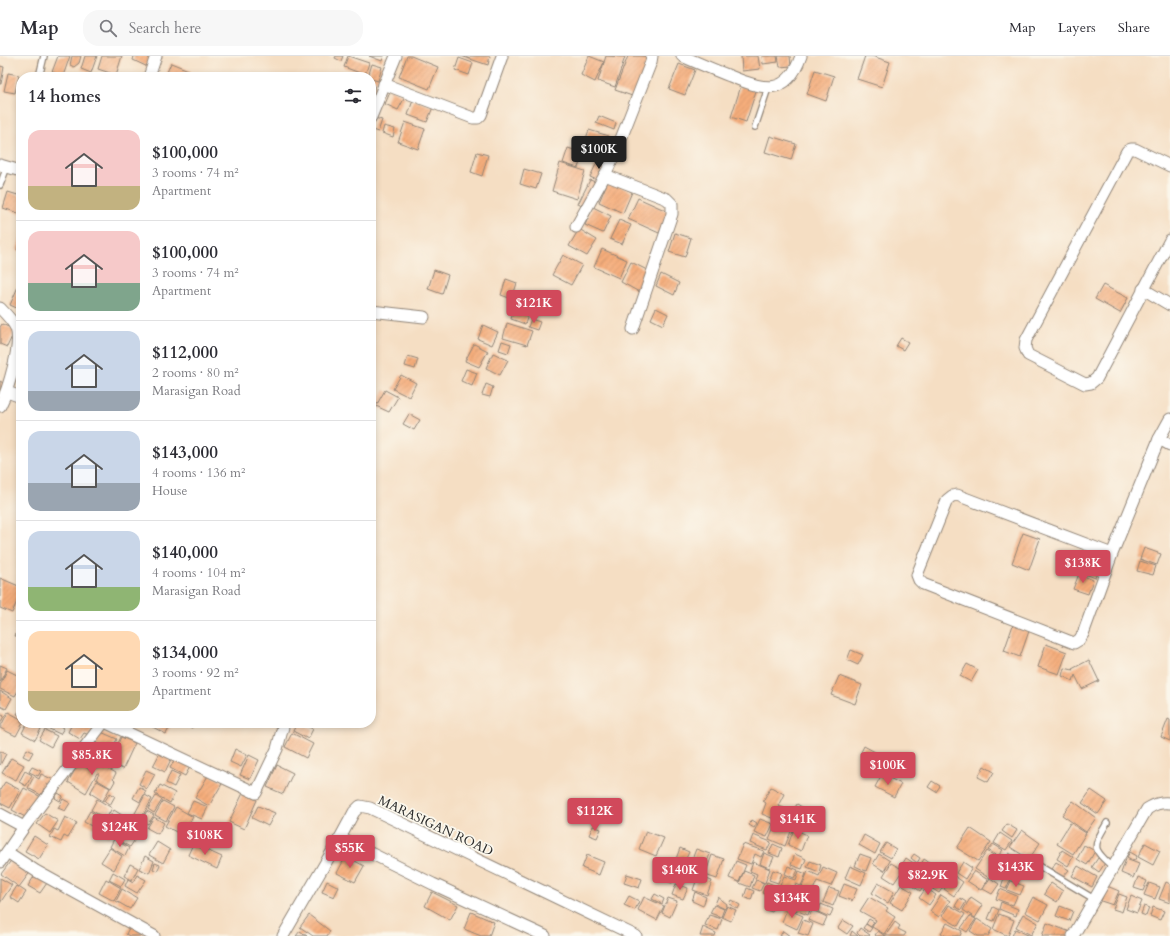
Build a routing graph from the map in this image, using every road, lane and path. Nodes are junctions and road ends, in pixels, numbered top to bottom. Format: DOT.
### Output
graph roads {
  1 [pos="44,56"];
  2 [pos="156,56"];
  3 [pos="396,56"];
  4 [pos="502,56"];
  5 [pos="652,56"];
  6 [pos="682,56"];
  7 [pos="802,56"];
  8 [pos="39,72"];
  9 [pos="150,72"];
  10 [pos="384,84"];
  11 [pos="768,88"];
  12 [pos="376,104"];
  13 [pos="755,127"];
  14 [pos="3,166"];
  15 [pos="1170,166"];
  16 [pos="16,170"];
  17 [pos="605,176"];
  18 [pos="0,185"];
  19 [pos="576,227"];
  20 [pos="1170,240"];
  21 [pos="1143,289"];
  22 [pos="1170,305"];
  23 [pos="0,308"];
  24 [pos="376,312"];
  25 [pos="424,317"];
  26 [pos="633,329"];
  27 [pos="16,330"];
  28 [pos="16,344"];
  29 [pos="7,392"];
  30 [pos="16,395"];
  31 [pos="0,406"];
  32 [pos="1170,419"];
  33 [pos="1159,439"];
  34 [pos="1170,445"];
  35 [pos="1112,554"];
  36 [pos="99,728"];
  37 [pos="118,728"];
  38 [pos="283,728"];
  39 [pos="1170,803"];
  40 [pos="0,814"];
  41 [pos="1107,823"];
  42 [pos="24,827"];
  43 [pos="340,838"];
  44 [pos="7,852"];
  45 [pos="1031,861"];
  46 [pos="0,862"];
  47 [pos="1113,867"];
  48 [pos="1094,899"];
  49 [pos="154,936"];
  50 [pos="283,936"];
  51 [pos="545,936"];
  52 [pos="636,936"];
  53 [pos="1073,936"];
  1 -- 8 [label="lane"];
  2 -- 9 [label="street"];
  3 -- 10 [label="street"];
  4 -- 10 [label="street"];
  5 -- 17 [label="street"];
  6 -- 11 [label="street"];
  7 -- 11 [label="street"];
  10 -- 12 [label="street"];
  11 -- 13 [label="lane"];
  14 -- 16 [label="street"];
  14 -- 18 [label="lane"];
  15 -- 21 [label="street"];
  17 -- 19 [label="street"];
  17 -- 26 [label="street"];
  20 -- 21 [label="street"];
  21 -- 22 [label="street"];
  23 -- 27 [label="street"];
  24 -- 25 [label="street"];
  28 -- 29 [label="street"];
  29 -- 30 [label="street"];
  29 -- 31 [label="street"];
  32 -- 33 [label="street"];
  33 -- 34 [label="street"];
  33 -- 35 [label="street"];
  35 -- 35 [label="street"];
  36 -- 42 [label="street"];
  37 -- 38 [label="street"];
  39 -- 47 [label="street"];
  40 -- 42 [label="street"];
  41 -- 47 [label="lane"];
  42 -- 44 [label="street"];
  43 -- 50 [label="street, MARASIGAN ROAD"];
  43 -- 51 [label="street"];
  43 -- 52 [label="street, MARASIGAN ROAD"];
  44 -- 46 [label="street"];
  44 -- 49 [label="street"];
  45 -- 48 [label="lane"];
  47 -- 48 [label="street"];
  48 -- 53 [label="street"];
}
